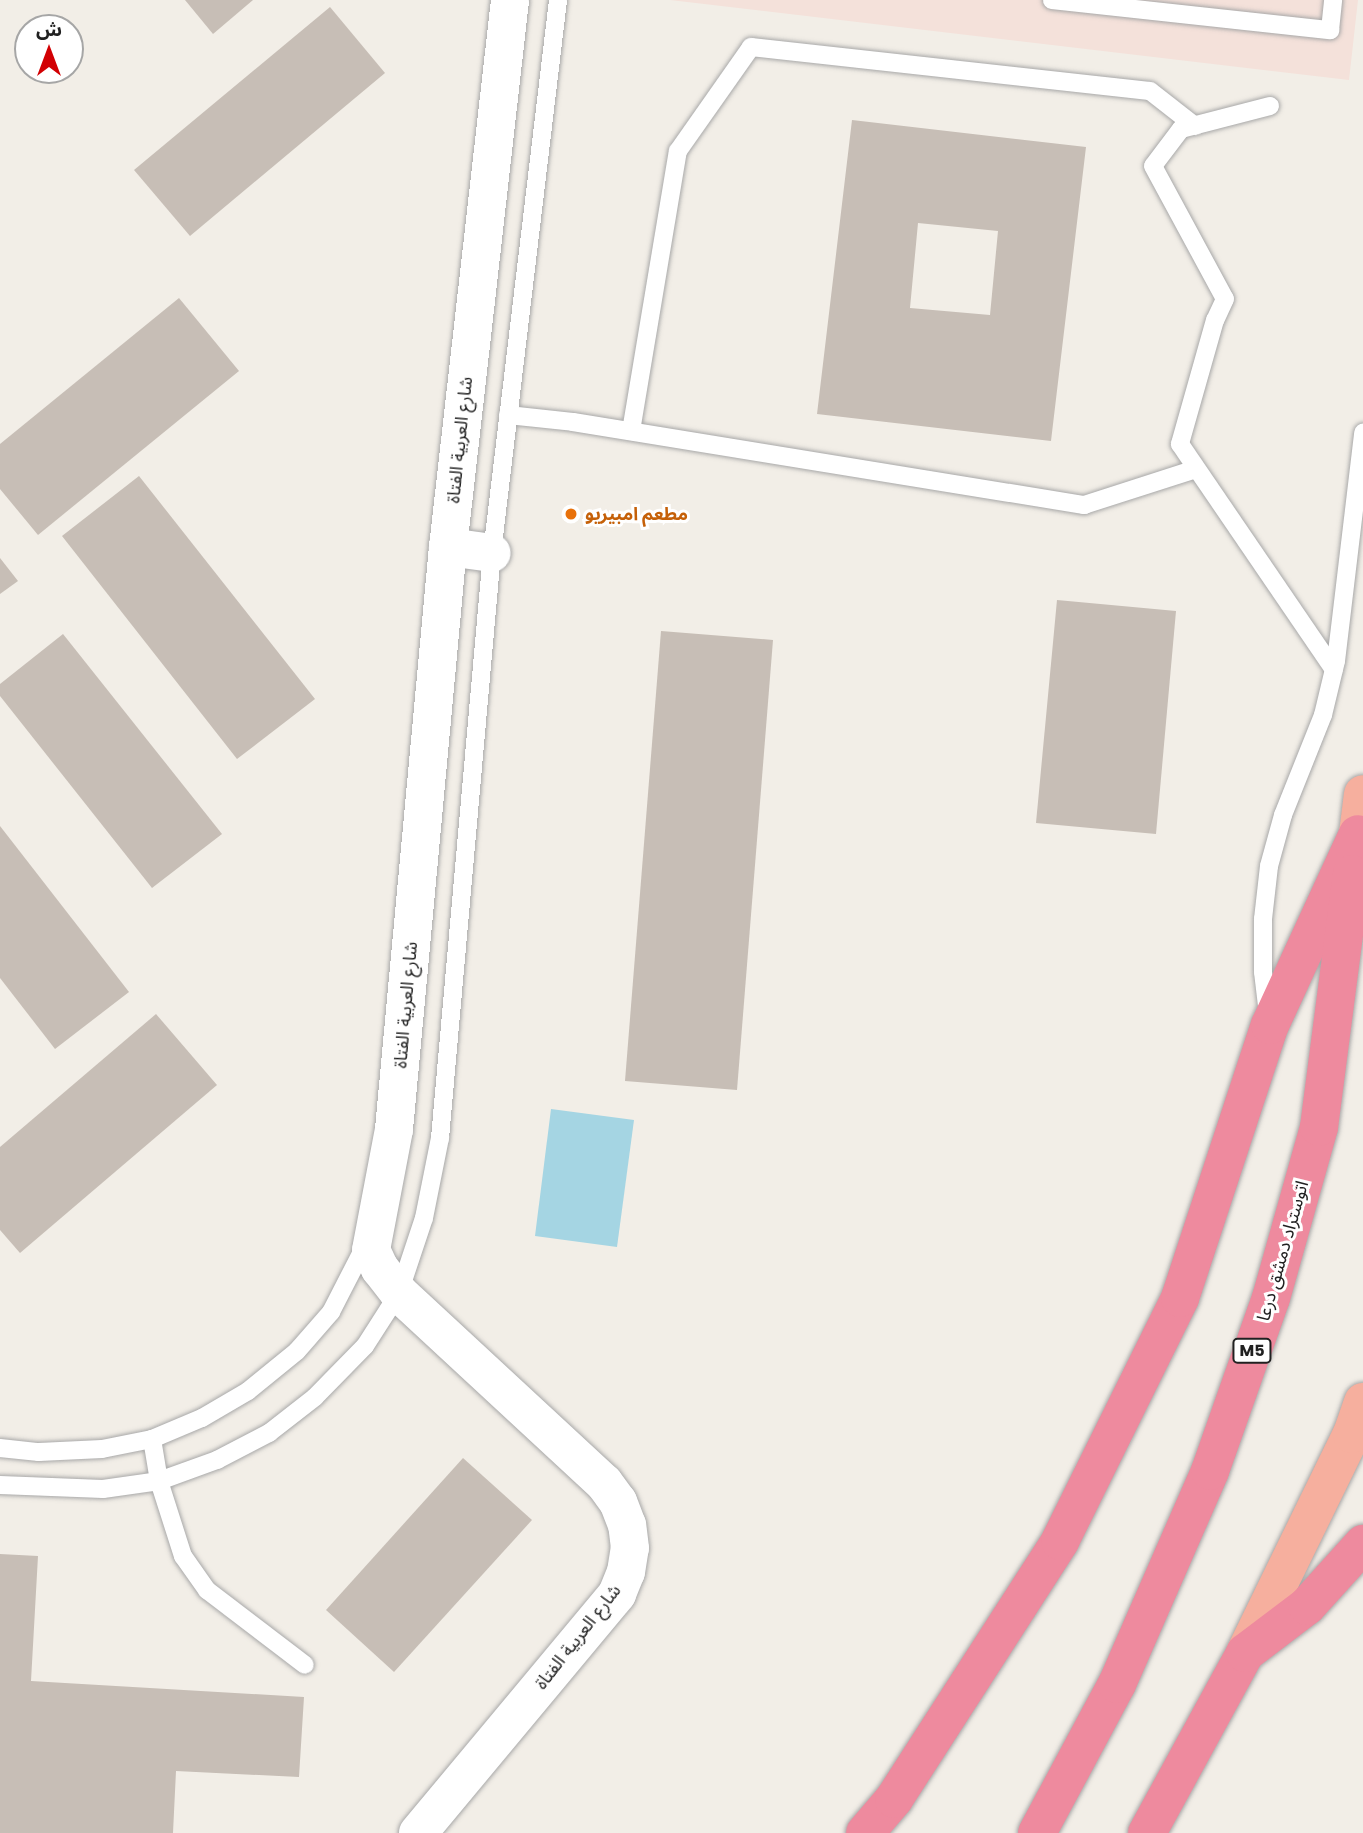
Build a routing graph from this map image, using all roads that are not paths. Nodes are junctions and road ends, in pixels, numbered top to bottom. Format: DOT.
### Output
graph roads {
  1 [pos="510,0"];
  2 [pos="558,0"];
  3 [pos="1052,0"];
  4 [pos="1333,0"];
  5 [pos="1270,106"];
  6 [pos="1195,126"];
  7 [pos="508,415"];
  8 [pos="631,431"];
  9 [pos="1363,433"];
  10 [pos="1196,468"];
  11 [pos="448,547"];
  12 [pos="492,553"];
  13 [pos="1334,670"];
  14 [pos="1363,794"];
  15 [pos="1358,834"];
  16 [pos="1270,1025"];
  17 [pos="372,1231"];
  18 [pos="399,1293"];
  19 [pos="1363,1402"];
  20 [pos="152,1439"];
  21 [pos="0,1448"];
  22 [pos="159,1481"];
  23 [pos="0,1485"];
  24 [pos="1363,1544"];
  25 [pos="1245,1653"];
  26 [pos="305,1665"];
  27 [pos="418,1833"];
  28 [pos="865,1833"];
  29 [pos="1037,1833"];
  30 [pos="1147,1833"];
  1 -- 11 [label="street, شارع العربية الفتاة"];
  2 -- 7 [label="lane"];
  3 -- 4 [label="lane"];
  5 -- 6 [label="lane"];
  6 -- 8 [label="lane"];
  6 -- 10 [label="lane"];
  7 -- 8 [label="lane"];
  7 -- 12 [label="lane"];
  8 -- 10 [label="lane"];
  9 -- 13 [label="lane"];
  10 -- 13 [label="lane"];
  11 -- 12 [label="street"];
  11 -- 17 [label="street, شارع العربية الفتاة"];
  12 -- 18 [label="lane"];
  13 -- 16 [label="lane"];
  14 -- 15 [label="highway, اتوستراد دمشق درعا / M5"];
  15 -- 16 [label="highway"];
  15 -- 29 [label="highway, اتوستراد دمشق درعا / M5"];
  16 -- 28 [label="highway"];
  17 -- 18 [label="street, شارع العربية الفتاة"];
  17 -- 20 [label="lane"];
  18 -- 22 [label="lane"];
  18 -- 27 [label="street, شارع العربية الفتاة"];
  19 -- 25 [label="highway"];
  20 -- 21 [label="lane"];
  20 -- 22 [label="lane"];
  22 -- 23 [label="lane"];
  22 -- 26 [label="lane"];
  24 -- 25 [label="highway"];
  25 -- 30 [label="highway"];
}
